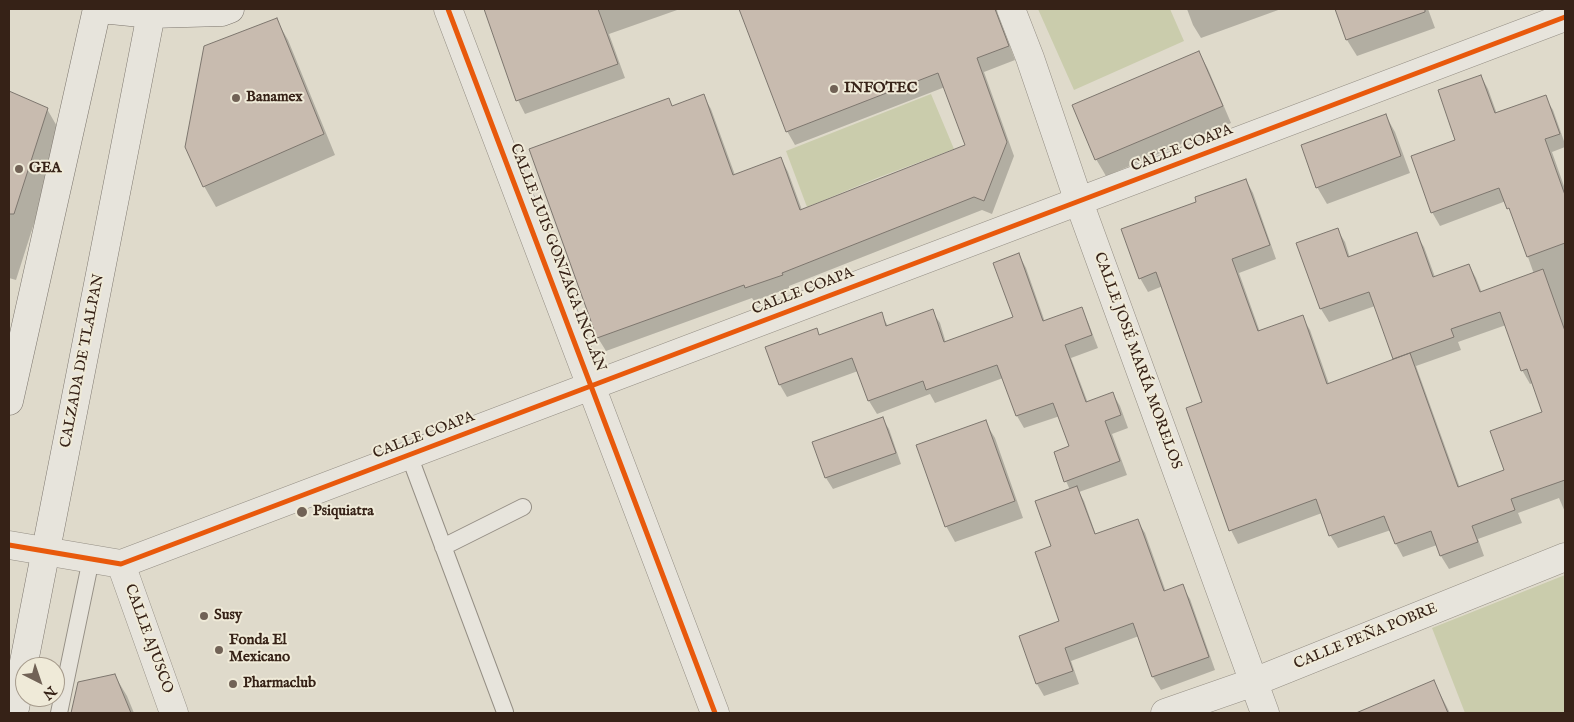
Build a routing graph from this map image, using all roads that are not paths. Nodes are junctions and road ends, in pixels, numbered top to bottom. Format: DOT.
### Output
graph roads {
  1 [pos="99,9"];
  2 [pos="230,9"];
  3 [pos="448,9"];
  4 [pos="1011,9"];
  5 [pos="152,11"];
  6 [pos="1561,21"];
  7 [pos="1079,202"];
  8 [pos="592,386"];
  9 [pos="9,401"];
  10 [pos="409,455"];
  11 [pos="523,506"];
  12 [pos="9,545"];
  13 [pos="443,547"];
  14 [pos="46,552"];
  15 [pos="1565,557"];
  16 [pos="91,559"];
  17 [pos="121,564"];
  18 [pos="1254,682"];
  19 [pos="504,712"];
  20 [pos="14,713"];
  21 [pos="59,713"];
  22 [pos="174,713"];
  23 [pos="715,713"];
  24 [pos="1165,713"];
  25 [pos="1265,713"];
  1 -- 5 [label="street"];
  1 -- 9 [label="street"];
  2 -- 5 [label="street"];
  3 -- 8 [label="street, CALLE LUIS GONZAGA INCLÁN"];
  4 -- 7 [label="street, CALLE JOSÉ MARÍA MORELOS"];
  5 -- 14 [label="street, CALZADA DE TLALPAN"];
  6 -- 7 [label="street, CALLE COAPA"];
  7 -- 8 [label="street, CALLE COAPA"];
  7 -- 18 [label="street, CALLE JOSÉ MARÍA MORELOS"];
  8 -- 10 [label="street, CALLE COAPA"];
  8 -- 23 [label="street, CALLE LUIS GONZAGA INCLÁN"];
  10 -- 13 [label="lane"];
  10 -- 17 [label="street, CALLE COAPA"];
  11 -- 13 [label="lane"];
  12 -- 14 [label="street"];
  13 -- 19 [label="lane"];
  14 -- 16 [label="street"];
  14 -- 20 [label="street, CALZADA DE TLALPAN"];
  15 -- 18 [label="street, CALLE PEÑA POBRE"];
  16 -- 17 [label="street"];
  16 -- 21 [label="lane"];
  17 -- 22 [label="street, CALLE AJUSCO"];
  18 -- 24 [label="street, CALLE PEÑA POBRE"];
  18 -- 25 [label="street, CALLE JOSÉ MARÍA MORELOS"];
}
